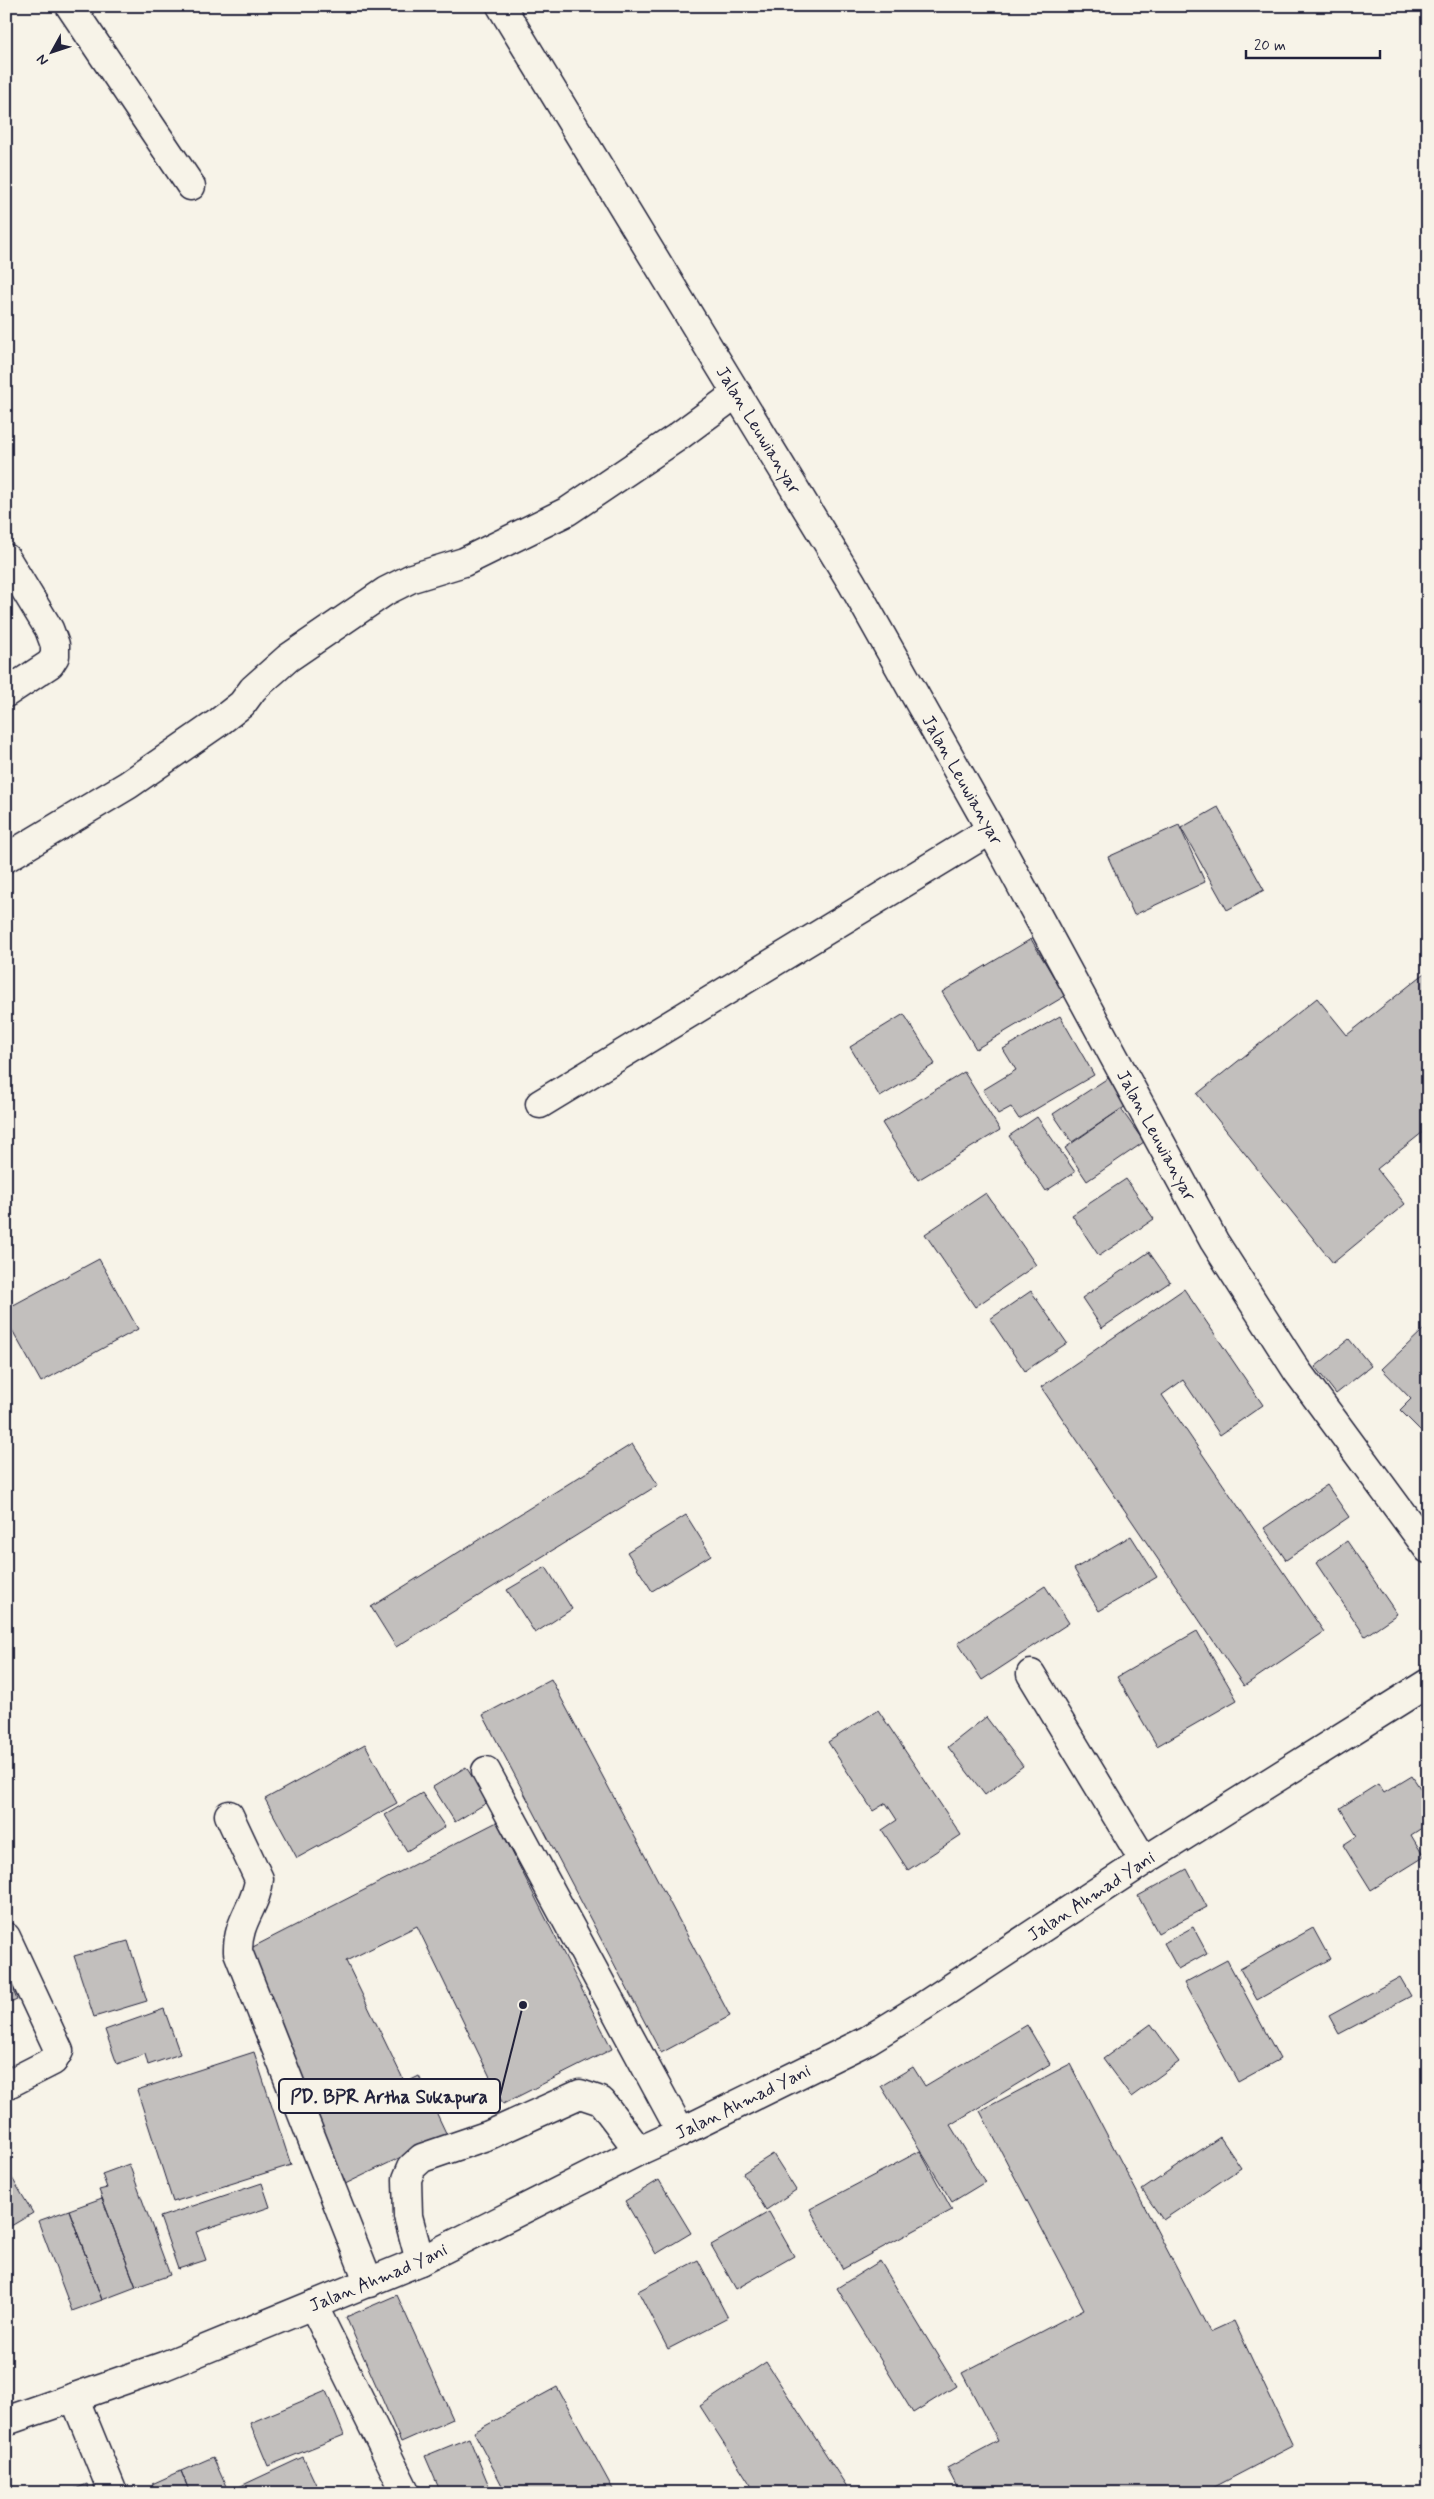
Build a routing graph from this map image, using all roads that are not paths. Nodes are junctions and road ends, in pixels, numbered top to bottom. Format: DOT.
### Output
graph roads {
  1 [pos="70,6"];
  2 [pos="501,6"];
  3 [pos="191,186"];
  4 [pos="736,393"];
  5 [pos="6,558"];
  6 [pos="6,693"];
  7 [pos="990,830"];
  8 [pos="6,858"];
  9 [pos="540,1104"];
  10 [pos="1428,1549"];
  11 [pos="1031,1674"];
  12 [pos="1428,1683"];
  13 [pos="486,1771"];
  14 [pos="229,1815"];
  15 [pos="1144,1861"];
  16 [pos="6,1937"];
  17 [pos="6,2085"];
  18 [pos="681,2132"];
  19 [pos="639,2151"];
  20 [pos="420,2261"];
  21 [pos="369,2283"];
  22 [pos="313,2305"];
  23 [pos="74,2397"];
  24 [pos="6,2421"];
  25 [pos="113,2493"];
  26 [pos="406,2493"];
  1 -- 3 [label="street"];
  2 -- 4 [label="street, Jalan Leuwianyar"];
  4 -- 7 [label="street, Jalan Leuwianyar"];
  4 -- 8 [label="street"];
  5 -- 6 [label="street"];
  7 -- 9 [label="street"];
  7 -- 10 [label="street, Jalan Leuwianyar"];
  11 -- 15 [label="street"];
  12 -- 15 [label="street, Jalan Ahmad Yani"];
  13 -- 18 [label="street"];
  14 -- 21 [label="street"];
  15 -- 18 [label="street, Jalan Ahmad Yani"];
  16 -- 17 [label="street"];
  18 -- 19 [label="street, Jalan Ahmad Yani"];
  19 -- 20 [label="street, Jalan Ahmad Yani"];
  19 -- 20 [label="street"];
  20 -- 21 [label="street, Jalan Ahmad Yani"];
  21 -- 22 [label="street, Jalan Ahmad Yani"];
  22 -- 23 [label="street, Jalan Ahmad Yani"];
  22 -- 26 [label="street"];
  23 -- 24 [label="street, Jalan Ahmad Yani"];
  23 -- 25 [label="street"];
}
